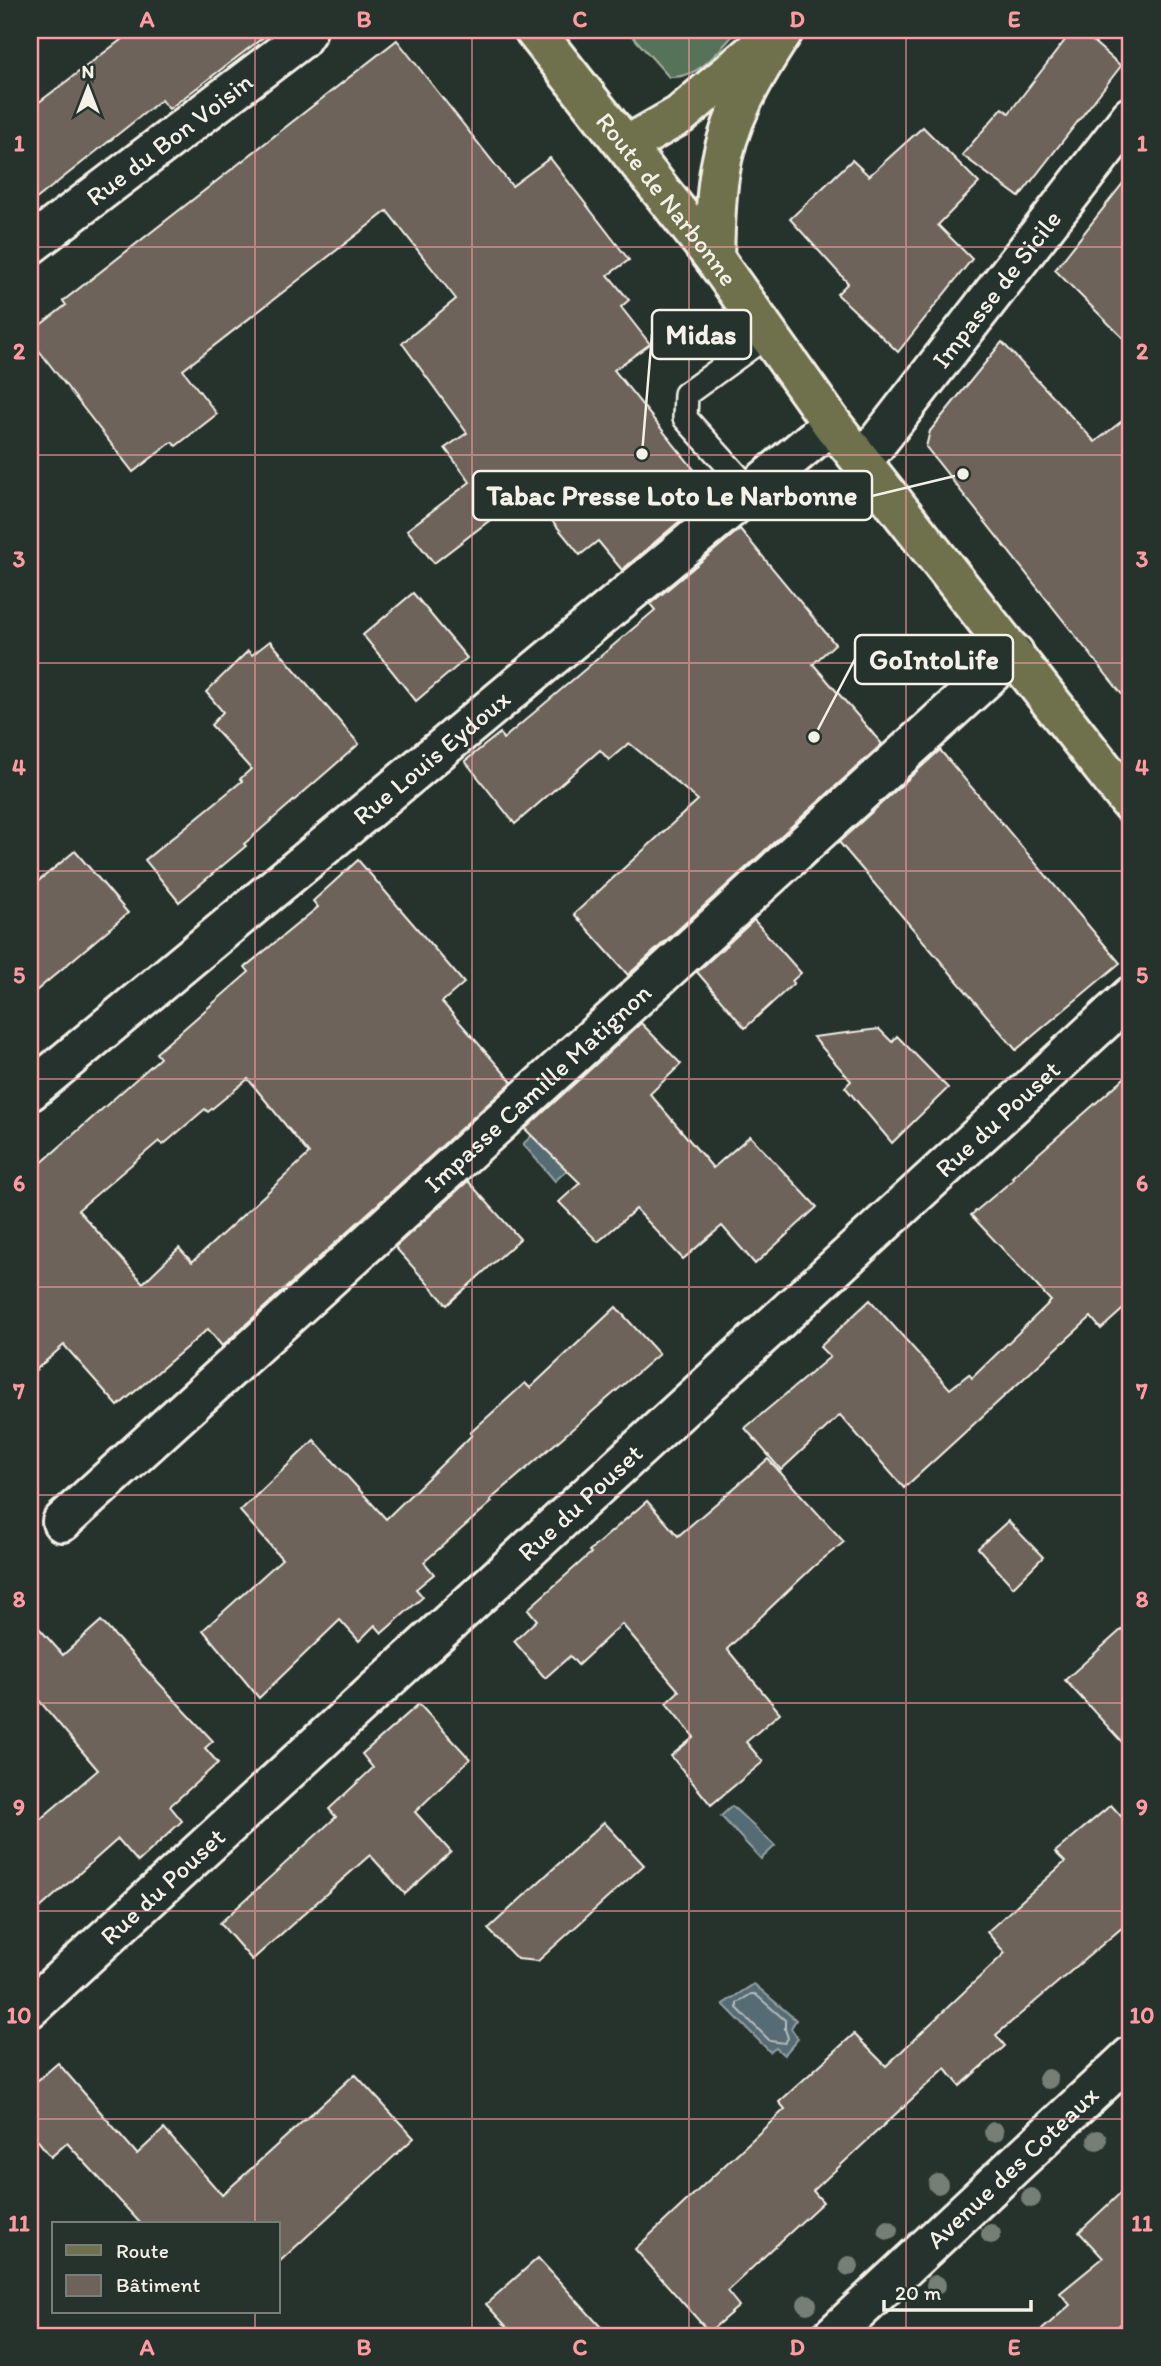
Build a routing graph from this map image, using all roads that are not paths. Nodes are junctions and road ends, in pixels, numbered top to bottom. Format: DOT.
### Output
graph roads {
  1 [pos="307,30"];
  2 [pos="534,30"];
  3 [pos="782,30"];
  4 [pos="1131,116"];
  5 [pos="626,146"];
  6 [pos="30,245"];
  7 [pos="714,258"];
  8 [pos="769,334"];
  9 [pos="832,424"];
  10 [pos="862,462"];
  11 [pos="751,492"];
  12 [pos="1014,653"];
  13 [pos="1131,804"];
  14 [pos="1131,996"];
  15 [pos="30,1091"];
  16 [pos="62,1522"];
  17 [pos="30,2008"];
  18 [pos="1131,2056"];
  19 [pos="832,2336"];
  1 -- 6 [label="street, Rue du Bon Voisin"];
  2 -- 5 [label="main road, Route de Narbonne"];
  3 -- 5 [label="main road"];
  3 -- 7 [label="main road"];
  4 -- 10 [label="street, Impasse de Sicile"];
  5 -- 7 [label="main road, Route de Narbonne"];
  7 -- 8 [label="main road, Route de Narbonne"];
  8 -- 9 [label="main road, Route de Narbonne"];
  8 -- 11 [label="lane"];
  9 -- 10 [label="main road, Route de Narbonne"];
  9 -- 11 [label="street, Rue Louis Eydoux"];
  10 -- 12 [label="main road, Route de Narbonne"];
  11 -- 15 [label="street, Rue Louis Eydoux"];
  12 -- 13 [label="main road, Route de Narbonne"];
  12 -- 16 [label="street, Impasse Camille Matignon"];
  14 -- 17 [label="street, Rue du Pouset"];
  18 -- 19 [label="street, Avenue des Coteaux"];
}
